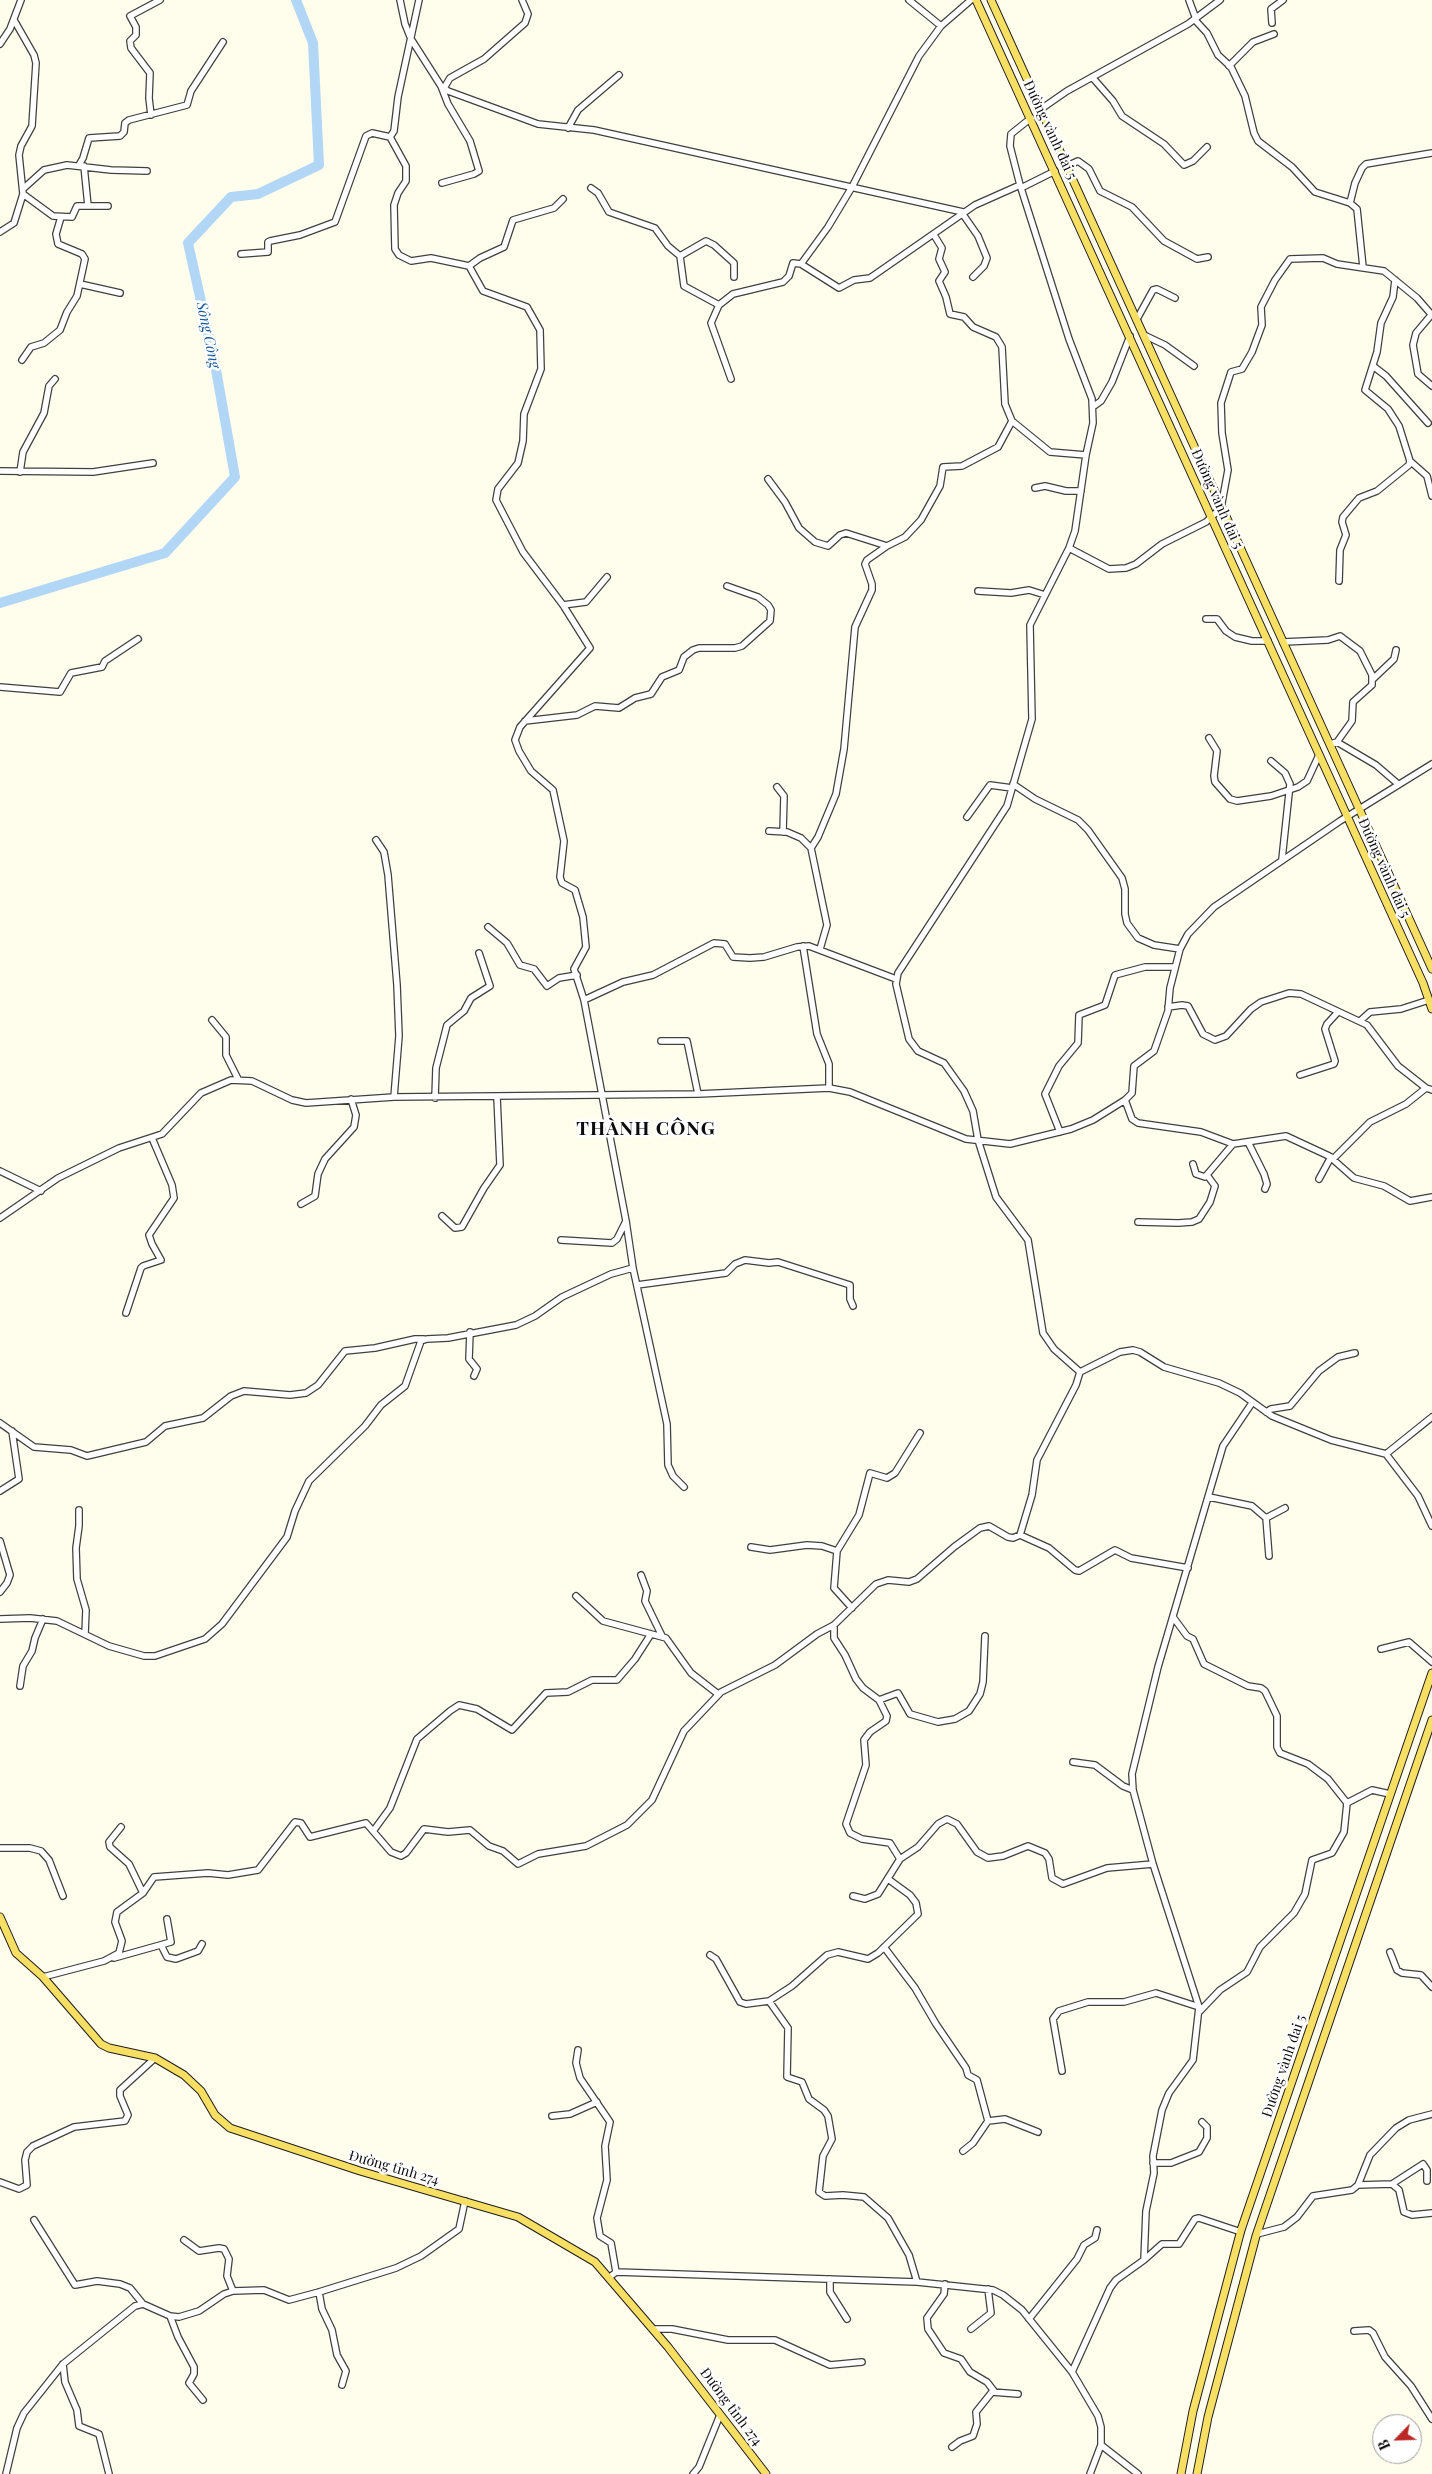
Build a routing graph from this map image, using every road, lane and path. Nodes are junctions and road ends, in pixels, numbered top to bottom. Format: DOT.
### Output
graph roads {
  1 [pos="21,0"];
  2 [pos="160,0"];
  3 [pos="400,0"];
  4 [pos="419,0"];
  5 [pos="522,0"];
  6 [pos="909,0"];
  7 [pos="971,0"];
  8 [pos="976,0"];
  9 [pos="991,0"];
  10 [pos="1189,0"];
  11 [pos="1220,0"];
  12 [pos="1282,0"];
  13 [pos="1196,19"];
  14 [pos="14,20"];
  15 [pos="1272,23"];
  16 [pos="941,26"];
  17 [pos="1274,34"];
  18 [pos="411,39"];
  19 [pos="223,42"];
  20 [pos="0,44"];
  21 [pos="1229,66"];
  22 [pos="619,75"];
  23 [pos="1092,77"];
  24 [pos="442,87"];
  25 [pos="1042,109"];
  26 [pos="151,115"];
  27 [pos="1030,118"];
  28 [pos="568,128"];
  29 [pos="390,137"];
  30 [pos="1207,147"];
  31 [pos="1432,153"];
  32 [pos="81,165"];
  33 [pos="1067,166"];
  34 [pos="147,171"];
  35 [pos="1055,171"];
  36 [pos="442,183"];
  37 [pos="852,187"];
  38 [pos="1020,187"];
  39 [pos="591,188"];
  40 [pos="24,191"];
  41 [pos="563,199"];
  42 [pos="1350,202"];
  43 [pos="88,206"];
  44 [pos="108,206"];
  45 [pos="963,213"];
  46 [pos="61,217"];
  47 [pos="0,232"];
  48 [pos="934,235"];
  49 [pos="241,254"];
  50 [pos="680,256"];
  51 [pos="1208,257"];
  52 [pos="800,264"];
  53 [pos="469,266"];
  54 [pos="1363,267"];
  55 [pos="973,276"];
  56 [pos="734,277"];
  57 [pos="1395,280"];
  58 [pos="80,284"];
  59 [pos="120,293"];
  60 [pos="1175,298"];
  61 [pos="719,305"];
  62 [pos="1432,314"];
  63 [pos="1137,320"];
  64 [pos="1144,335"];
  65 [pos="1130,336"];
  66 [pos="22,360"];
  67 [pos="1194,366"];
  68 [pos="1373,366"];
  69 [pos="55,379"];
  70 [pos="731,379"];
  71 [pos="1432,386"];
  72 [pos="1094,406"];
  73 [pos="1012,421"];
  74 [pos="1428,424"];
  75 [pos="1086,454"];
  76 [pos="1410,461"];
  77 [pos="153,463"];
  78 [pos="0,471"];
  79 [pos="20,472"];
  80 [pos="768,479"];
  81 [pos="1035,488"];
  82 [pos="1081,491"];
  83 [pos="1432,496"];
  84 [pos="1222,507"];
  85 [pos="1212,517"];
  86 [pos="887,546"];
  87 [pos="1069,548"];
  88 [pos="607,577"];
  89 [pos="1339,581"];
  90 [pos="727,586"];
  91 [pos="978,591"];
  92 [pos="1045,595"];
  93 [pos="563,605"];
  94 [pos="1206,619"];
  95 [pos="138,639"];
  96 [pos="1268,641"];
  97 [pos="1283,642"];
  98 [pos="1396,650"];
  99 [pos="1373,679"];
  100 [pos="0,688"];
  101 [pos="525,721"];
  102 [pos="1209,738"];
  103 [pos="1333,743"];
  104 [pos="1319,755"];
  105 [pos="1271,761"];
  106 [pos="1432,764"];
  107 [pos="1398,784"];
  108 [pos="1012,786"];
  109 [pos="777,788"];
  110 [pos="1288,790"];
  111 [pos="1359,809"];
  112 [pos="1347,816"];
  113 [pos="967,818"];
  114 [pos="769,831"];
  115 [pos="783,832"];
  116 [pos="376,840"];
  117 [pos="811,848"];
  118 [pos="1282,859"];
  119 [pos="488,927"];
  120 [pos="803,946"];
  121 [pos="820,949"];
  122 [pos="1180,949"];
  123 [pos="479,953"];
  124 [pos="1175,967"];
  125 [pos="1432,969"];
  126 [pos="577,975"];
  127 [pos="896,979"];
  128 [pos="584,1000"];
  129 [pos="1429,1000"];
  130 [pos="1168,1007"];
  131 [pos="1432,1009"];
  132 [pos="1338,1012"];
  133 [pos="212,1020"];
  134 [pos="1360,1021"];
  135 [pos="661,1041"];
  136 [pos="1300,1075"];
  137 [pos="238,1079"];
  138 [pos="829,1088"];
  139 [pos="1429,1089"];
  140 [pos="698,1094"];
  141 [pos="603,1096"];
  142 [pos="394,1097"];
  143 [pos="497,1097"];
  144 [pos="435,1098"];
  145 [pos="351,1099"];
  146 [pos="1125,1100"];
  147 [pos="1060,1132"];
  148 [pos="152,1138"];
  149 [pos="978,1140"];
  150 [pos="1248,1142"];
  151 [pos="1233,1144"];
  152 [pos="1332,1158"];
  153 [pos="1193,1164"];
  154 [pos="0,1171"];
  155 [pos="1207,1174"];
  156 [pos="1319,1179"];
  157 [pos="1265,1189"];
  158 [pos="41,1191"];
  159 [pos="1432,1197"];
  160 [pos="301,1204"];
  161 [pos="442,1216"];
  162 [pos="0,1218"];
  163 [pos="626,1221"];
  164 [pos="1138,1222"];
  165 [pos="561,1240"];
  166 [pos="633,1268"];
  167 [pos="637,1285"];
  168 [pos="853,1306"];
  169 [pos="126,1313"];
  170 [pos="470,1332"];
  171 [pos="424,1339"];
  172 [pos="1355,1353"];
  173 [pos="1080,1372"];
  174 [pos="474,1376"];
  175 [pos="1252,1403"];
  176 [pos="1266,1412"];
  177 [pos="1432,1417"];
  178 [pos="0,1423"];
  179 [pos="12,1431"];
  180 [pos="920,1433"];
  181 [pos="1386,1454"];
  182 [pos="684,1487"];
  183 [pos="0,1491"];
  184 [pos="1209,1497"];
  185 [pos="1285,1508"];
  186 [pos="79,1510"];
  187 [pos="1266,1518"];
  188 [pos="1432,1526"];
  189 [pos="1020,1534"];
  190 [pos="0,1541"];
  191 [pos="750,1547"];
  192 [pos="837,1551"];
  193 [pos="1269,1556"];
  194 [pos="1188,1568"];
  195 [pos="641,1575"];
  196 [pos="0,1592"];
  197 [pos="576,1596"];
  198 [pos="852,1608"];
  199 [pos="1173,1617"];
  200 [pos="0,1619"];
  201 [pos="43,1619"];
  202 [pos="834,1625"];
  203 [pos="85,1634"];
  204 [pos="651,1634"];
  205 [pos="662,1636"];
  206 [pos="985,1636"];
  207 [pos="1381,1650"];
  208 [pos="1432,1662"];
  209 [pos="1432,1673"];
  210 [pos="20,1686"];
  211 [pos="718,1694"];
  212 [pos="879,1700"];
  213 [pos="1432,1720"];
  214 [pos="1073,1762"];
  215 [pos="1133,1790"];
  216 [pos="1390,1794"];
  217 [pos="1347,1803"];
  218 [pos="120,1827"];
  219 [pos="374,1830"];
  220 [pos="0,1848"];
  221 [pos="900,1859"];
  222 [pos="1153,1864"];
  223 [pos="888,1879"];
  224 [pos="143,1892"];
  225 [pos="63,1896"];
  226 [pos="852,1896"];
  227 [pos="0,1917"];
  228 [pos="167,1919"];
  229 [pos="202,1944"];
  230 [pos="161,1945"];
  231 [pos="884,1948"];
  232 [pos="1390,1952"];
  233 [pos="710,1955"];
  234 [pos="104,1961"];
  235 [pos="43,1977"];
  236 [pos="1432,1987"];
  237 [pos="769,2001"];
  238 [pos="1200,2009"];
  239 [pos="578,2050"];
  240 [pos="156,2058"];
  241 [pos="1062,2071"];
  242 [pos="597,2102"];
  243 [pos="1432,2114"];
  244 [pos="552,2116"];
  245 [pos="988,2120"];
  246 [pos="1202,2122"];
  247 [pos="1038,2132"];
  248 [pos="963,2151"];
  249 [pos="1153,2163"];
  250 [pos="1427,2180"];
  251 [pos="0,2182"];
  252 [pos="1392,2184"];
  253 [pos="1358,2185"];
  254 [pos="465,2202"];
  255 [pos="1432,2213"];
  256 [pos="34,2220"];
  257 [pos="1096,2230"];
  258 [pos="1241,2232"];
  259 [pos="1257,2234"];
  260 [pos="184,2240"];
  261 [pos="1144,2260"];
  262 [pos="616,2272"];
  263 [pos="610,2277"];
  264 [pos="830,2279"];
  265 [pos="917,2282"];
  266 [pos="945,2284"];
  267 [pos="988,2288"];
  268 [pos="233,2291"];
  269 [pos="319,2292"];
  270 [pos="143,2304"];
  271 [pos="170,2316"];
  272 [pos="847,2319"];
  273 [pos="1029,2319"];
  274 [pos="654,2329"];
  275 [pos="971,2329"];
  276 [pos="1354,2331"];
  277 [pos="862,2362"];
  278 [pos="63,2364"];
  279 [pos="1072,2372"];
  280 [pos="342,2385"];
  281 [pos="994,2391"];
  282 [pos="1018,2394"];
  283 [pos="203,2400"];
  284 [pos="720,2415"];
  285 [pos="1432,2418"];
  286 [pos="1100,2445"];
  287 [pos="952,2447"];
  288 [pos="6,2474"];
  289 [pos="109,2474"];
  290 [pos="693,2474"];
  291 [pos="766,2474"];
  292 [pos="1090,2474"];
  293 [pos="1138,2474"];
  294 [pos="1181,2474"];
  295 [pos="1197,2474"];
  1 -- 14 [label="street"];
  2 -- 26 [label="street"];
  3 -- 18 [label="street"];
  4 -- 18 [label="street"];
  5 -- 24 [label="street"];
  6 -- 16 [label="street"];
  7 -- 16 [label="street"];
  8 -- 27 [label="main road, Đường vành đai 5"];
  9 -- 25 [label="main road, Đường vành đai 5"];
  10 -- 13 [label="street"];
  11 -- 13 [label="street"];
  12 -- 15 [label="street"];
  13 -- 21 [label="street"];
  13 -- 23 [label="street"];
  14 -- 20 [label="street"];
  14 -- 40 [label="street"];
  16 -- 37 [label="street"];
  17 -- 21 [label="street"];
  18 -- 24 [label="street"];
  18 -- 29 [label="street"];
  19 -- 26 [label="street"];
  21 -- 42 [label="street"];
  22 -- 28 [label="street"];
  23 -- 25 [label="street"];
  23 -- 30 [label="street"];
  24 -- 28 [label="street"];
  24 -- 36 [label="street"];
  25 -- 33 [label="main road, Đường vành đai 5"];
  26 -- 32 [label="street"];
  27 -- 35 [label="main road, Đường vành đai 5"];
  27 -- 38 [label="street"];
  28 -- 37 [label="street"];
  29 -- 49 [label="street"];
  29 -- 53 [label="street"];
  31 -- 42 [label="street"];
  32 -- 34 [label="street"];
  32 -- 40 [label="street"];
  32 -- 43 [label="street"];
  33 -- 51 [label="street"];
  33 -- 63 [label="main road, Đường vành đai 5"];
  35 -- 38 [label="street"];
  35 -- 65 [label="main road, Đường vành đai 5"];
  37 -- 45 [label="street"];
  37 -- 52 [label="street"];
  38 -- 45 [label="street"];
  38 -- 72 [label="street"];
  39 -- 50 [label="street"];
  40 -- 46 [label="street"];
  40 -- 47 [label="street"];
  41 -- 53 [label="street"];
  42 -- 54 [label="street"];
  43 -- 44 [label="street"];
  43 -- 46 [label="street"];
  45 -- 48 [label="street"];
  45 -- 55 [label="street"];
  46 -- 58 [label="street"];
  48 -- 52 [label="street"];
  48 -- 73 [label="street"];
  50 -- 56 [label="street"];
  50 -- 61 [label="street"];
  52 -- 61 [label="street"];
  53 -- 93 [label="street"];
  54 -- 57 [label="street"];
  54 -- 84 [label="street"];
  57 -- 62 [label="street"];
  57 -- 68 [label="street"];
  58 -- 59 [label="street"];
  58 -- 66 [label="street"];
  60 -- 63 [label="street"];
  61 -- 70 [label="street"];
  62 -- 71 [label="street"];
  63 -- 64 [label="main road, Đường vành đai 5"];
  64 -- 67 [label="street"];
  64 -- 84 [label="main road, Đường vành đai 5"];
  65 -- 72 [label="street"];
  65 -- 85 [label="main road, Đường vành đai 5"];
  68 -- 74 [label="street"];
  68 -- 76 [label="street"];
  69 -- 79 [label="street"];
  72 -- 75 [label="street"];
  73 -- 75 [label="street"];
  73 -- 86 [label="street"];
  75 -- 82 [label="street"];
  76 -- 83 [label="street"];
  76 -- 89 [label="street"];
  77 -- 79 [label="street"];
  78 -- 79 [label="street"];
  80 -- 86 [label="street"];
  81 -- 82 [label="street"];
  82 -- 87 [label="street"];
  84 -- 85 [label="street"];
  84 -- 97 [label="main road, Đường vành đai 5"];
  85 -- 87 [label="street"];
  85 -- 96 [label="main road, Đường vành đai 5"];
  86 -- 117 [label="street"];
  87 -- 92 [label="street"];
  88 -- 93 [label="street"];
  90 -- 101 [label="street"];
  91 -- 92 [label="street"];
  92 -- 108 [label="street"];
  93 -- 101 [label="street"];
  94 -- 96 [label="street"];
  95 -- 100 [label="street"];
  96 -- 104 [label="main road, Đường vành đai 5"];
  97 -- 99 [label="street"];
  97 -- 103 [label="main road, Đường vành đai 5"];
  98 -- 99 [label="street"];
  99 -- 103 [label="street"];
  101 -- 126 [label="street"];
  102 -- 110 [label="street"];
  103 -- 107 [label="street"];
  103 -- 111 [label="main road, Đường vành đai 5"];
  104 -- 110 [label="street"];
  104 -- 112 [label="main road, Đường vành đai 5"];
  105 -- 110 [label="street"];
  106 -- 107 [label="street"];
  107 -- 111 [label="street"];
  108 -- 113 [label="street"];
  108 -- 122 [label="street"];
  108 -- 127 [label="street"];
  109 -- 115 [label="street"];
  110 -- 118 [label="street"];
  111 -- 112 [label="street"];
  111 -- 125 [label="main road, Đường vành đai 5"];
  112 -- 118 [label="street"];
  112 -- 129 [label="main road, Đường vành đai 5"];
  114 -- 115 [label="street"];
  115 -- 117 [label="street"];
  116 -- 142 [label="street"];
  117 -- 121 [label="street"];
  118 -- 122 [label="street"];
  119 -- 126 [label="street"];
  120 -- 121 [label="street"];
  120 -- 128 [label="street"];
  120 -- 138 [label="street"];
  121 -- 127 [label="street"];
  122 -- 124 [label="street"];
  123 -- 144 [label="street"];
  124 -- 130 [label="street"];
  124 -- 147 [label="street"];
  126 -- 128 [label="street"];
  127 -- 149 [label="street"];
  128 -- 141 [label="street"];
  129 -- 131 [label="main road, Đường vành đai 5"];
  129 -- 134 [label="street"];
  130 -- 132 [label="street"];
  130 -- 146 [label="street"];
  132 -- 134 [label="street"];
  132 -- 136 [label="street"];
  133 -- 137 [label="street"];
  134 -- 139 [label="street"];
  135 -- 140 [label="street"];
  137 -- 145 [label="street"];
  137 -- 148 [label="street"];
  138 -- 140 [label="street"];
  138 -- 149 [label="street"];
  139 -- 152 [label="street"];
  140 -- 141 [label="street"];
  141 -- 143 [label="street"];
  141 -- 163 [label="street"];
  142 -- 144 [label="street"];
  142 -- 145 [label="street"];
  143 -- 144 [label="street"];
  143 -- 161 [label="street"];
  145 -- 160 [label="street"];
  146 -- 147 [label="street"];
  146 -- 151 [label="street"];
  147 -- 149 [label="street"];
  148 -- 158 [label="street"];
  148 -- 169 [label="street"];
  149 -- 173 [label="street"];
  150 -- 151 [label="street"];
  150 -- 152 [label="street"];
  150 -- 157 [label="street"];
  151 -- 155 [label="street"];
  152 -- 156 [label="street"];
  152 -- 159 [label="street"];
  153 -- 155 [label="street"];
  154 -- 158 [label="street"];
  155 -- 164 [label="street"];
  158 -- 162 [label="street"];
  163 -- 165 [label="street"];
  163 -- 166 [label="street"];
  166 -- 167 [label="street"];
  166 -- 170 [label="street"];
  167 -- 168 [label="street"];
  167 -- 182 [label="street"];
  170 -- 171 [label="street"];
  170 -- 174 [label="street"];
  171 -- 179 [label="street"];
  171 -- 203 [label="street"];
  172 -- 176 [label="street"];
  173 -- 175 [label="street"];
  173 -- 189 [label="street"];
  175 -- 176 [label="street"];
  175 -- 184 [label="street"];
  176 -- 181 [label="street"];
  177 -- 181 [label="street"];
  178 -- 179 [label="street"];
  179 -- 183 [label="street"];
  180 -- 192 [label="street"];
  181 -- 188 [label="street"];
  184 -- 187 [label="street"];
  184 -- 194 [label="street"];
  185 -- 187 [label="street"];
  186 -- 203 [label="street"];
  187 -- 193 [label="street"];
  189 -- 194 [label="street"];
  189 -- 198 [label="street"];
  190 -- 196 [label="street"];
  191 -- 192 [label="street"];
  192 -- 198 [label="street"];
  194 -- 199 [label="street"];
  195 -- 205 [label="street"];
  197 -- 204 [label="street"];
  198 -- 202 [label="street"];
  199 -- 215 [label="street"];
  199 -- 217 [label="street"];
  200 -- 201 [label="street"];
  201 -- 203 [label="street"];
  201 -- 210 [label="street"];
  202 -- 211 [label="street"];
  202 -- 212 [label="street"];
  204 -- 205 [label="street"];
  204 -- 219 [label="street"];
  205 -- 211 [label="street"];
  206 -- 212 [label="street"];
  207 -- 208 [label="street"];
  209 -- 216 [label="main road, Đường vành đai 5"];
  211 -- 219 [label="street"];
  212 -- 221 [label="street"];
  213 -- 259 [label="main road, Đường vành đai 5"];
  214 -- 215 [label="street"];
  215 -- 222 [label="street"];
  216 -- 217 [label="street"];
  216 -- 258 [label="main road, Đường vành đai 5"];
  217 -- 238 [label="street"];
  218 -- 224 [label="street"];
  219 -- 224 [label="street"];
  220 -- 225 [label="street"];
  221 -- 222 [label="street"];
  221 -- 223 [label="street"];
  222 -- 238 [label="street"];
  223 -- 226 [label="street"];
  223 -- 231 [label="street"];
  224 -- 234 [label="street"];
  227 -- 235 [label="main road, Đường tỉnh 274"];
  228 -- 230 [label="street"];
  229 -- 230 [label="street"];
  230 -- 234 [label="street"];
  231 -- 237 [label="street"];
  231 -- 245 [label="street"];
  232 -- 236 [label="street"];
  233 -- 237 [label="street"];
  234 -- 235 [label="street"];
  235 -- 240 [label="main road, Đường tỉnh 274"];
  237 -- 265 [label="street"];
  238 -- 241 [label="street"];
  238 -- 249 [label="street"];
  239 -- 242 [label="street"];
  240 -- 251 [label="street"];
  240 -- 254 [label="main road, Đường tỉnh 274"];
  242 -- 244 [label="street"];
  242 -- 262 [label="street"];
  243 -- 253 [label="street"];
  245 -- 247 [label="street"];
  245 -- 248 [label="street"];
  246 -- 249 [label="street"];
  249 -- 261 [label="street"];
  250 -- 252 [label="street"];
  252 -- 253 [label="street"];
  252 -- 255 [label="street"];
  253 -- 259 [label="street"];
  254 -- 263 [label="main road, Đường tỉnh 274"];
  254 -- 269 [label="street"];
  256 -- 270 [label="street"];
  257 -- 273 [label="street"];
  258 -- 261 [label="street"];
  258 -- 294 [label="main road, Đường vành đai 5"];
  259 -- 295 [label="main road, Đường vành đai 5"];
  260 -- 268 [label="street"];
  261 -- 279 [label="street"];
  262 -- 263 [label="street"];
  262 -- 264 [label="street"];
  263 -- 274 [label="main road, Đường tỉnh 274"];
  264 -- 265 [label="street"];
  264 -- 272 [label="street"];
  265 -- 266 [label="street"];
  266 -- 267 [label="street"];
  266 -- 281 [label="street"];
  267 -- 273 [label="street"];
  267 -- 275 [label="street"];
  268 -- 269 [label="street"];
  268 -- 271 [label="street"];
  269 -- 280 [label="street"];
  270 -- 271 [label="street"];
  270 -- 278 [label="street"];
  271 -- 283 [label="street"];
  273 -- 279 [label="street"];
  274 -- 277 [label="street"];
  274 -- 284 [label="main road, Đường tỉnh 274"];
  276 -- 285 [label="street"];
  278 -- 288 [label="street"];
  278 -- 289 [label="street"];
  279 -- 286 [label="street"];
  281 -- 282 [label="street"];
  281 -- 287 [label="street"];
  284 -- 290 [label="street"];
  284 -- 291 [label="main road, Đường tỉnh 274"];
  286 -- 292 [label="street"];
  286 -- 293 [label="street"];
}
